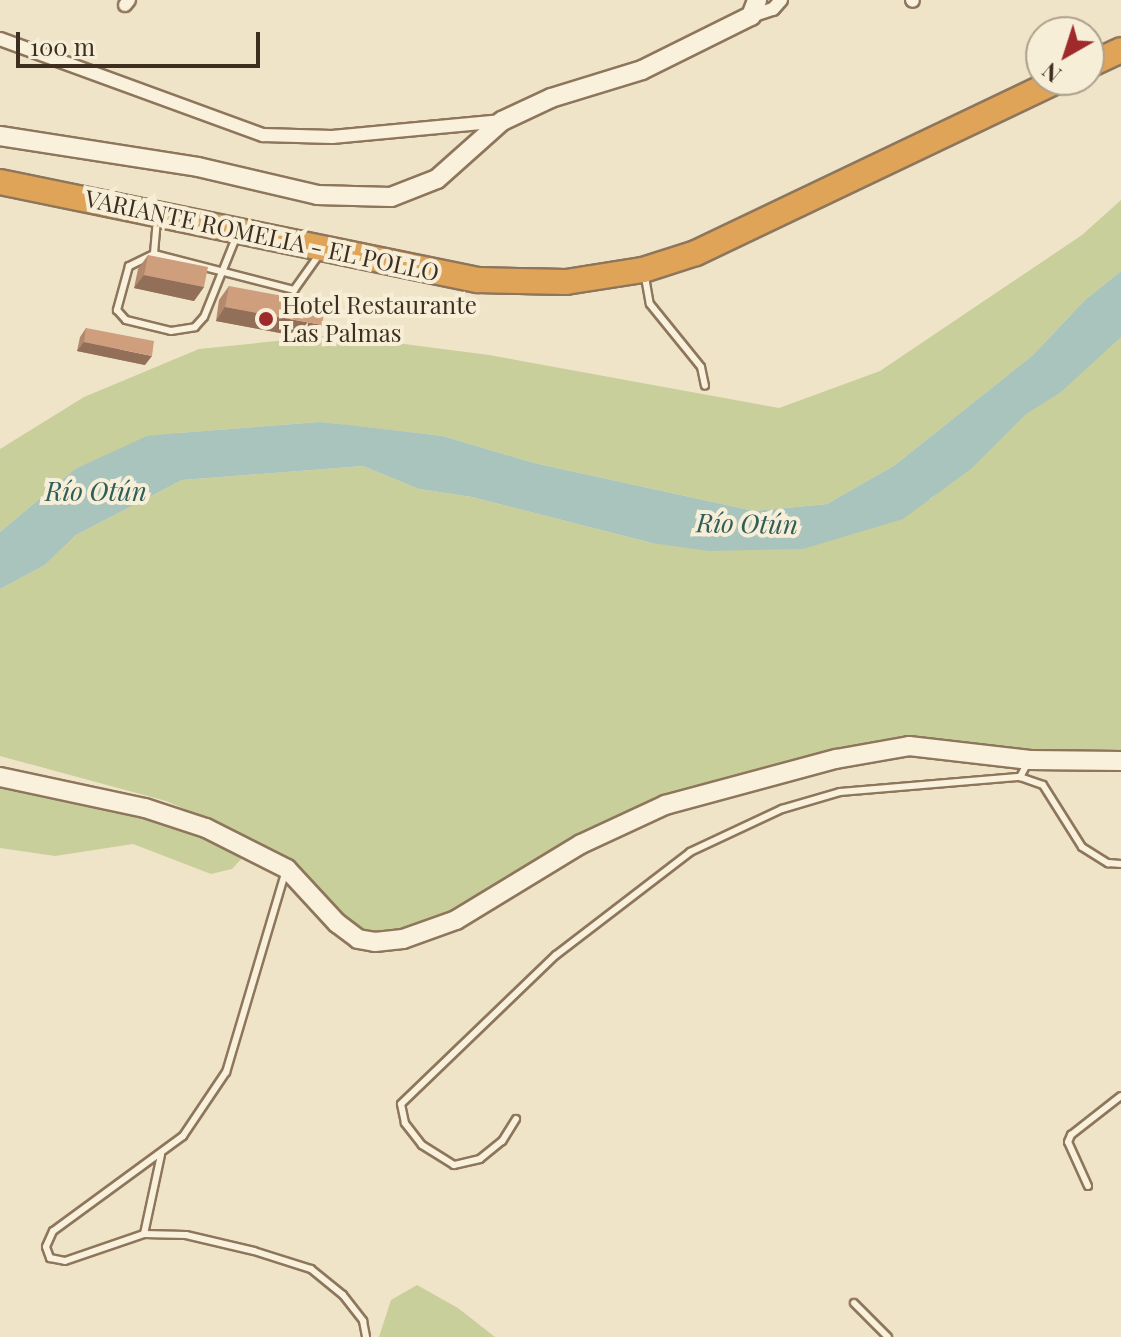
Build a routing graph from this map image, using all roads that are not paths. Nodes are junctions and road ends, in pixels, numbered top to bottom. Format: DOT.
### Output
graph roads {
  1 [pos="781,0"];
  2 [pos="754,8"];
  3 [pos="0,39"];
  4 [pos="1025,96"];
  5 [pos="502,121"];
  6 [pos="0,136"];
  7 [pos="0,182"];
  8 [pos="157,216"];
  9 [pos="238,232"];
  10 [pos="323,249"];
  11 [pos="154,254"];
  12 [pos="643,270"];
  13 [pos="223,271"];
  14 [pos="705,386"];
  15 [pos="1030,760"];
  16 [pos="1121,761"];
  17 [pos="0,777"];
  18 [pos="1020,777"];
  19 [pos="1121,864"];
  20 [pos="287,869"];
  21 [pos="1121,1096"];
  22 [pos="516,1119"];
  23 [pos="161,1154"];
  24 [pos="1088,1186"];
  25 [pos="144,1234"];
  26 [pos="854,1303"];
  27 [pos="366,1337"];
  28 [pos="888,1337"];
  1 -- 2 [label="street"];
  2 -- 5 [label="main road"];
  3 -- 5 [label="street"];
  4 -- 12 [label="highway, VARIANTE ROMELIA - EL POLLO"];
  5 -- 6 [label="main road"];
  7 -- 8 [label="highway, VARIANTE ROMELIA - EL POLLO"];
  8 -- 9 [label="highway, VARIANTE ROMELIA - EL POLLO"];
  8 -- 11 [label="lane"];
  9 -- 10 [label="highway, VARIANTE ROMELIA - EL POLLO"];
  9 -- 13 [label="lane"];
  10 -- 12 [label="highway, VARIANTE ROMELIA - EL POLLO"];
  10 -- 13 [label="lane"];
  11 -- 13 [label="lane"];
  11 -- 13 [label="lane"];
  12 -- 14 [label="lane"];
  15 -- 16 [label="main road"];
  15 -- 18 [label="lane"];
  15 -- 20 [label="main road"];
  17 -- 20 [label="main road"];
  18 -- 19 [label="lane"];
  18 -- 22 [label="lane"];
  20 -- 23 [label="lane"];
  21 -- 24 [label="lane"];
  23 -- 25 [label="lane"];
  23 -- 25 [label="lane"];
  25 -- 27 [label="lane"];
  26 -- 28 [label="lane"];
}
